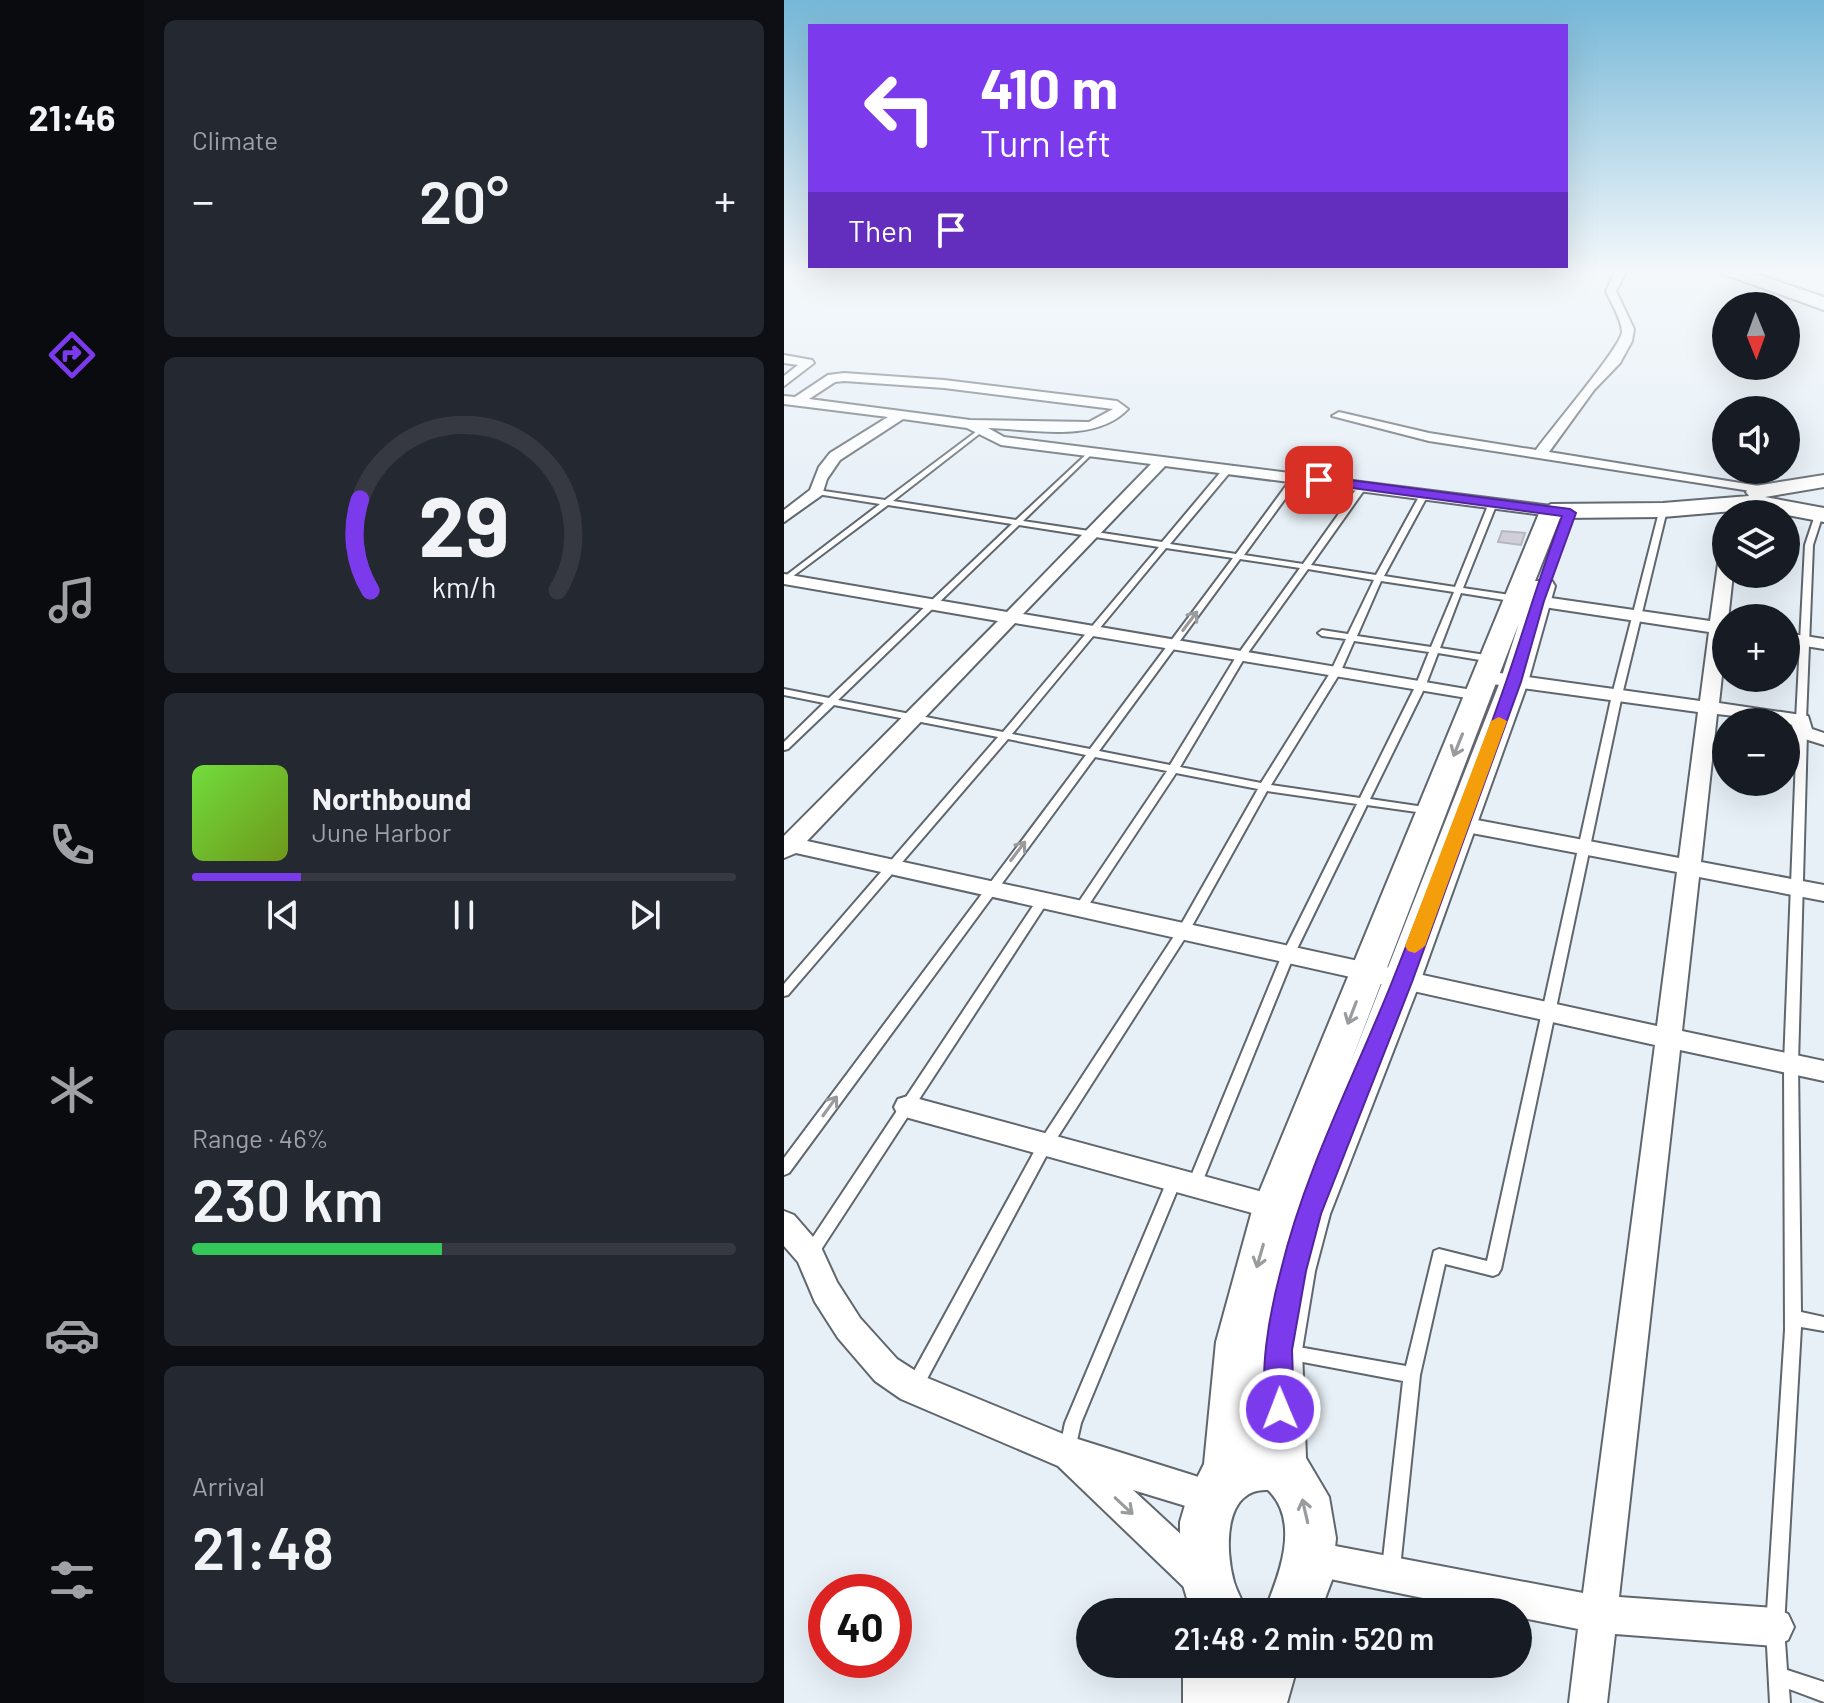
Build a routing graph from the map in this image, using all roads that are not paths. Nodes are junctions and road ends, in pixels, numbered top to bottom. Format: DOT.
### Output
graph roads {
  1 [pos="1620,351"];
  2 [pos="784,359"];
  3 [pos="784,382"];
  4 [pos="791,401"];
  5 [pos="1339,416"];
  6 [pos="898,417"];
  7 [pos="975,427"];
  8 [pos="1091,452"];
  9 [pos="1541,453"];
  10 [pos="1162,461"];
  11 [pos="1228,469"];
  12 [pos="1297,477"];
  13 [pos="1691,477"];
  14 [pos="1824,481"];
  15 [pos="1363,486"];
  16 [pos="1765,491"];
  17 [pos="817,492"];
  18 [pos="1425,493"];
  19 [pos="1707,498"];
  20 [pos="1493,503"];
  21 [pos="886,505"];
  22 [pos="1815,506"];
  23 [pos="1712,509"];
  24 [pos="1639,510"];
  25 [pos="1663,510"];
  26 [pos="1560,512"];
  27 [pos="784,517"];
  28 [pos="1015,524"];
  29 [pos="1090,535"];
  30 [pos="1164,547"];
  31 [pos="1237,557"];
  32 [pos="1304,568"];
  33 [pos="1378,579"];
  34 [pos="785,580"];
  35 [pos="1458,591"];
  36 [pos="1527,600"];
  37 [pos="931,604"];
  38 [pos="1800,604"];
  39 [pos="1635,616"];
  40 [pos="1010,617"];
  41 [pos="1712,628"];
  42 [pos="1093,631"];
  43 [pos="1322,633"];
  44 [pos="1352,639"];
  45 [pos="1800,641"];
  46 [pos="1824,644"];
  47 [pos="1172,645"];
  48 [pos="1433,651"];
  49 [pos="1241,657"];
  50 [pos="1335,673"];
  51 [pos="1492,679"];
  52 [pos="1420,687"];
  53 [pos="1712,690"];
  54 [pos="784,692"];
  55 [pos="1798,692"];
  56 [pos="1617,695"];
  57 [pos="831,703"];
  58 [pos="1709,708"];
  59 [pos="913,719"];
  60 [pos="1801,726"];
  61 [pos="1005,736"];
  62 [pos="1824,739"];
  63 [pos="784,747"];
  64 [pos="1092,752"];
  65 [pos="1174,768"];
  66 [pos="1264,787"];
  67 [pos="1365,802"];
  68 [pos="1446,818"];
  69 [pos="786,846"];
  70 [pos="1584,849"];
  71 [pos="892,867"];
  72 [pos="1689,868"];
  73 [pos="990,888"];
  74 [pos="1799,888"];
  75 [pos="1824,893"];
  76 [pos="1043,900"];
  77 [pos="1080,909"];
  78 [pos="1183,932"];
  79 [pos="1288,955"];
  80 [pos="1384,978"];
  81 [pos="784,992"];
  82 [pos="1547,1012"];
  83 [pos="1668,1038"];
  84 [pos="1791,1064"];
  85 [pos="1824,1071"];
  86 [pos="908,1107"];
  87 [pos="1045,1145"];
  88 [pos="784,1169"];
  89 [pos="1184,1184"];
  90 [pos="1274,1207"];
  91 [pos="784,1224"];
  92 [pos="809,1254"];
  93 [pos="1792,1318"];
  94 [pos="1824,1324"];
  95 [pos="1279,1350"];
  96 [pos="1412,1375"];
  97 [pos="913,1388"];
  98 [pos="1067,1453"];
  99 [pos="1282,1469"];
  100 [pos="1220,1486"];
  101 [pos="1309,1559"];
  102 [pos="1390,1573"];
  103 [pos="1208,1598"];
  104 [pos="1212,1598"];
  105 [pos="1299,1598"];
  106 [pos="1598,1614"];
  107 [pos="1775,1627"];
  108 [pos="1781,1677"];
  109 [pos="1211,1678"];
  110 [pos="1266,1678"];
  111 [pos="1824,1692"];
  112 [pos="1211,1703"];
  113 [pos="1259,1703"];
  114 [pos="1588,1703"];
  115 [pos="1780,1703"];
  1 -- 9 [label="street"];
  2 -- 3 [label="street"];
  4 -- 6 [label="street"];
  4 -- 7 [label="street"];
  5 -- 9 [label="street"];
  6 -- 7 [label="street"];
  6 -- 17 [label="street"];
  7 -- 8 [label="street"];
  7 -- 21 [label="lane"];
  8 -- 10 [label="street"];
  8 -- 28 [label="lane"];
  9 -- 13 [label="street"];
  10 -- 11 [label="street"];
  10 -- 29 [label="street"];
  11 -- 12 [label="street"];
  11 -- 30 [label="lane"];
  12 -- 15 [label="street"];
  12 -- 31 [label="lane"];
  13 -- 16 [label="street"];
  13 -- 19 [label="street"];
  14 -- 16 [label="street"];
  15 -- 18 [label="street"];
  15 -- 32 [label="lane"];
  16 -- 19 [label="street"];
  16 -- 22 [label="street"];
  17 -- 21 [label="lane"];
  17 -- 27 [label="street"];
  18 -- 20 [label="street"];
  18 -- 33 [label="lane"];
  19 -- 24 [label="street"];
  20 -- 26 [label="street"];
  20 -- 35 [label="lane"];
  21 -- 28 [label="lane"];
  21 -- 34 [label="lane"];
  22 -- 38 [label="lane"];
  23 -- 25 [label="street"];
  24 -- 25 [label="street"];
  24 -- 26 [label="street"];
  25 -- 39 [label="lane"];
  26 -- 36 [label="street"];
  28 -- 29 [label="lane"];
  28 -- 37 [label="lane"];
  29 -- 30 [label="lane"];
  29 -- 40 [label="street"];
  30 -- 31 [label="lane"];
  30 -- 42 [label="lane"];
  31 -- 32 [label="lane"];
  47 -- 31 [label="lane, one-way"];
  32 -- 33 [label="lane"];
  32 -- 49 [label="lane"];
  33 -- 35 [label="lane"];
  33 -- 44 [label="lane"];
  34 -- 37 [label="street"];
  35 -- 36 [label="lane"];
  35 -- 48 [label="lane"];
  36 -- 39 [label="street"];
  36 -- 51 [label="street"];
  37 -- 40 [label="street"];
  37 -- 57 [label="lane"];
  39 -- 41 [label="street"];
  39 -- 56 [label="lane"];
  40 -- 42 [label="street"];
  40 -- 59 [label="street"];
  42 -- 47 [label="street"];
  42 -- 61 [label="lane"];
  43 -- 44 [label="lane"];
  44 -- 48 [label="lane"];
  44 -- 50 [label="lane"];
  45 -- 46 [label="street"];
  47 -- 49 [label="street"];
  47 -- 64 [label="lane"];
  48 -- 51 [label="lane"];
  48 -- 52 [label="lane"];
  49 -- 50 [label="street"];
  49 -- 65 [label="lane"];
  50 -- 52 [label="street"];
  50 -- 66 [label="lane"];
  51 -- 52 [label="street"];
  51 -- 56 [label="street"];
  51 -- 68 [label="street"];
  52 -- 67 [label="lane"];
  53 -- 58 [label="street"];
  54 -- 57 [label="lane"];
  55 -- 60 [label="lane"];
  56 -- 58 [label="street"];
  56 -- 70 [label="lane"];
  57 -- 59 [label="lane"];
  57 -- 63 [label="lane"];
  58 -- 60 [label="street"];
  58 -- 72 [label="street"];
  59 -- 61 [label="lane"];
  59 -- 69 [label="street"];
  60 -- 62 [label="street"];
  60 -- 74 [label="lane"];
  61 -- 64 [label="lane"];
  61 -- 71 [label="lane"];
  64 -- 65 [label="lane"];
  73 -- 64 [label="lane, one-way"];
  65 -- 66 [label="lane"];
  65 -- 77 [label="lane"];
  66 -- 67 [label="lane"];
  66 -- 78 [label="lane"];
  67 -- 68 [label="lane"];
  67 -- 79 [label="lane"];
  68 -- 70 [label="street"];
  68 -- 80 [label="street"];
  69 -- 71 [label="street"];
  70 -- 72 [label="street"];
  70 -- 82 [label="lane"];
  71 -- 73 [label="street"];
  71 -- 81 [label="lane"];
  72 -- 74 [label="street"];
  72 -- 83 [label="street"];
  73 -- 76 [label="street"];
  88 -- 73 [label="lane, one-way"];
  74 -- 75 [label="street"];
  74 -- 84 [label="lane"];
  76 -- 77 [label="street"];
  76 -- 86 [label="lane"];
  77 -- 78 [label="street"];
  78 -- 79 [label="street"];
  78 -- 87 [label="lane"];
  79 -- 80 [label="street"];
  79 -- 89 [label="lane"];
  80 -- 82 [label="street"];
  80 -- 90 [label="street, one-way"];
  80 -- 95 [label="street"];
  82 -- 83 [label="street"];
  82 -- 96 [label="lane"];
  83 -- 84 [label="street"];
  83 -- 106 [label="street"];
  84 -- 85 [label="street"];
  84 -- 93 [label="lane"];
  86 -- 87 [label="street"];
  86 -- 92 [label="lane"];
  87 -- 89 [label="street"];
  87 -- 97 [label="lane"];
  89 -- 90 [label="street"];
  89 -- 98 [label="lane"];
  90 -- 100 [label="street, one-way"];
  91 -- 92 [label="street"];
  92 -- 97 [label="street"];
  93 -- 94 [label="lane"];
  93 -- 107 [label="lane"];
  95 -- 96 [label="lane"];
  95 -- 99 [label="street"];
  96 -- 102 [label="lane"];
  97 -- 98 [label="street"];
  98 -- 100 [label="street"];
  98 -- 103 [label="street, one-way"];
  99 -- 100 [label="street"];
  101 -- 99 [label="street, one-way"];
  100 -- 104 [label="street"];
  101 -- 102 [label="street"];
  101 -- 105 [label="street"];
  102 -- 106 [label="street"];
  106 -- 107 [label="street"];
  106 -- 114 [label="street"];
  107 -- 108 [label="lane"];
  108 -- 111 [label="lane"];
  108 -- 115 [label="lane"];
  109 -- 112 [label="street"];
  110 -- 113 [label="street"];
}
